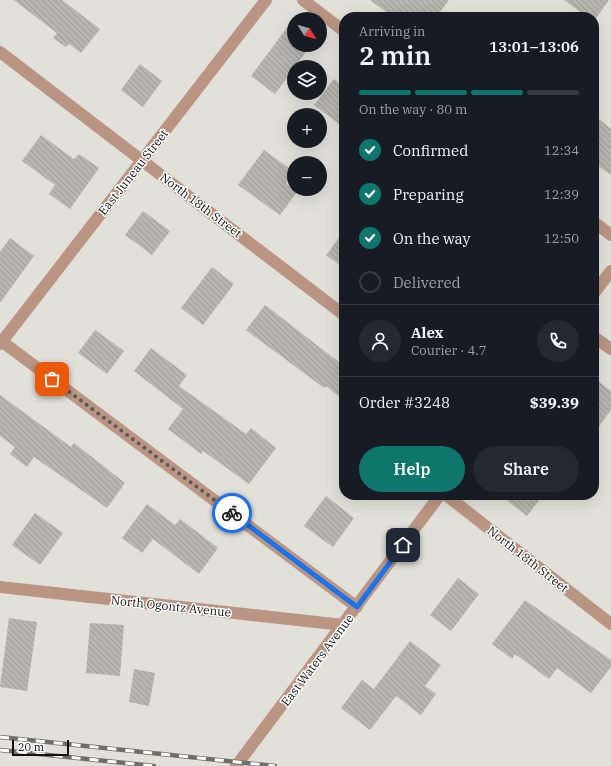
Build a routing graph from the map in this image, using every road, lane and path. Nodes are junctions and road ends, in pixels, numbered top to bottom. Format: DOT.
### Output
graph roads {
  1 [pos="266,0"];
  2 [pos="303,0"];
  3 [pos="339,27"];
  4 [pos="0,52"];
  5 [pos="142,161"];
  6 [pos="599,226"];
  7 [pos="611,235"];
  8 [pos="611,271"];
  9 [pos="599,287"];
  10 [pos="339,311"];
  11 [pos="599,340"];
  12 [pos="1,342"];
  13 [pos="611,349"];
  14 [pos="436,500"];
  15 [pos="452,500"];
  16 [pos="0,587"];
  17 [pos="357,607"];
  18 [pos="611,624"];
  19 [pos="343,625"];
  20 [pos="236,766"];
  1 -- 5 [label="street, East Juneau Street"];
  2 -- 3 [label="street"];
  4 -- 5 [label="street, North 18th Street"];
  5 -- 10 [label="street, North 18th Street"];
  5 -- 12 [label="street, East Juneau Street"];
  6 -- 7 [label="street"];
  8 -- 9 [label="street"];
  11 -- 13 [label="street"];
  12 -- 17 [label="street"];
  14 -- 17 [label="street, East Waters Avenue"];
  15 -- 18 [label="street, North 18th Street"];
  16 -- 19 [label="street, North Ogontz Avenue"];
  17 -- 19 [label="street, East Waters Avenue"];
  19 -- 20 [label="street, East Waters Avenue"];
}
